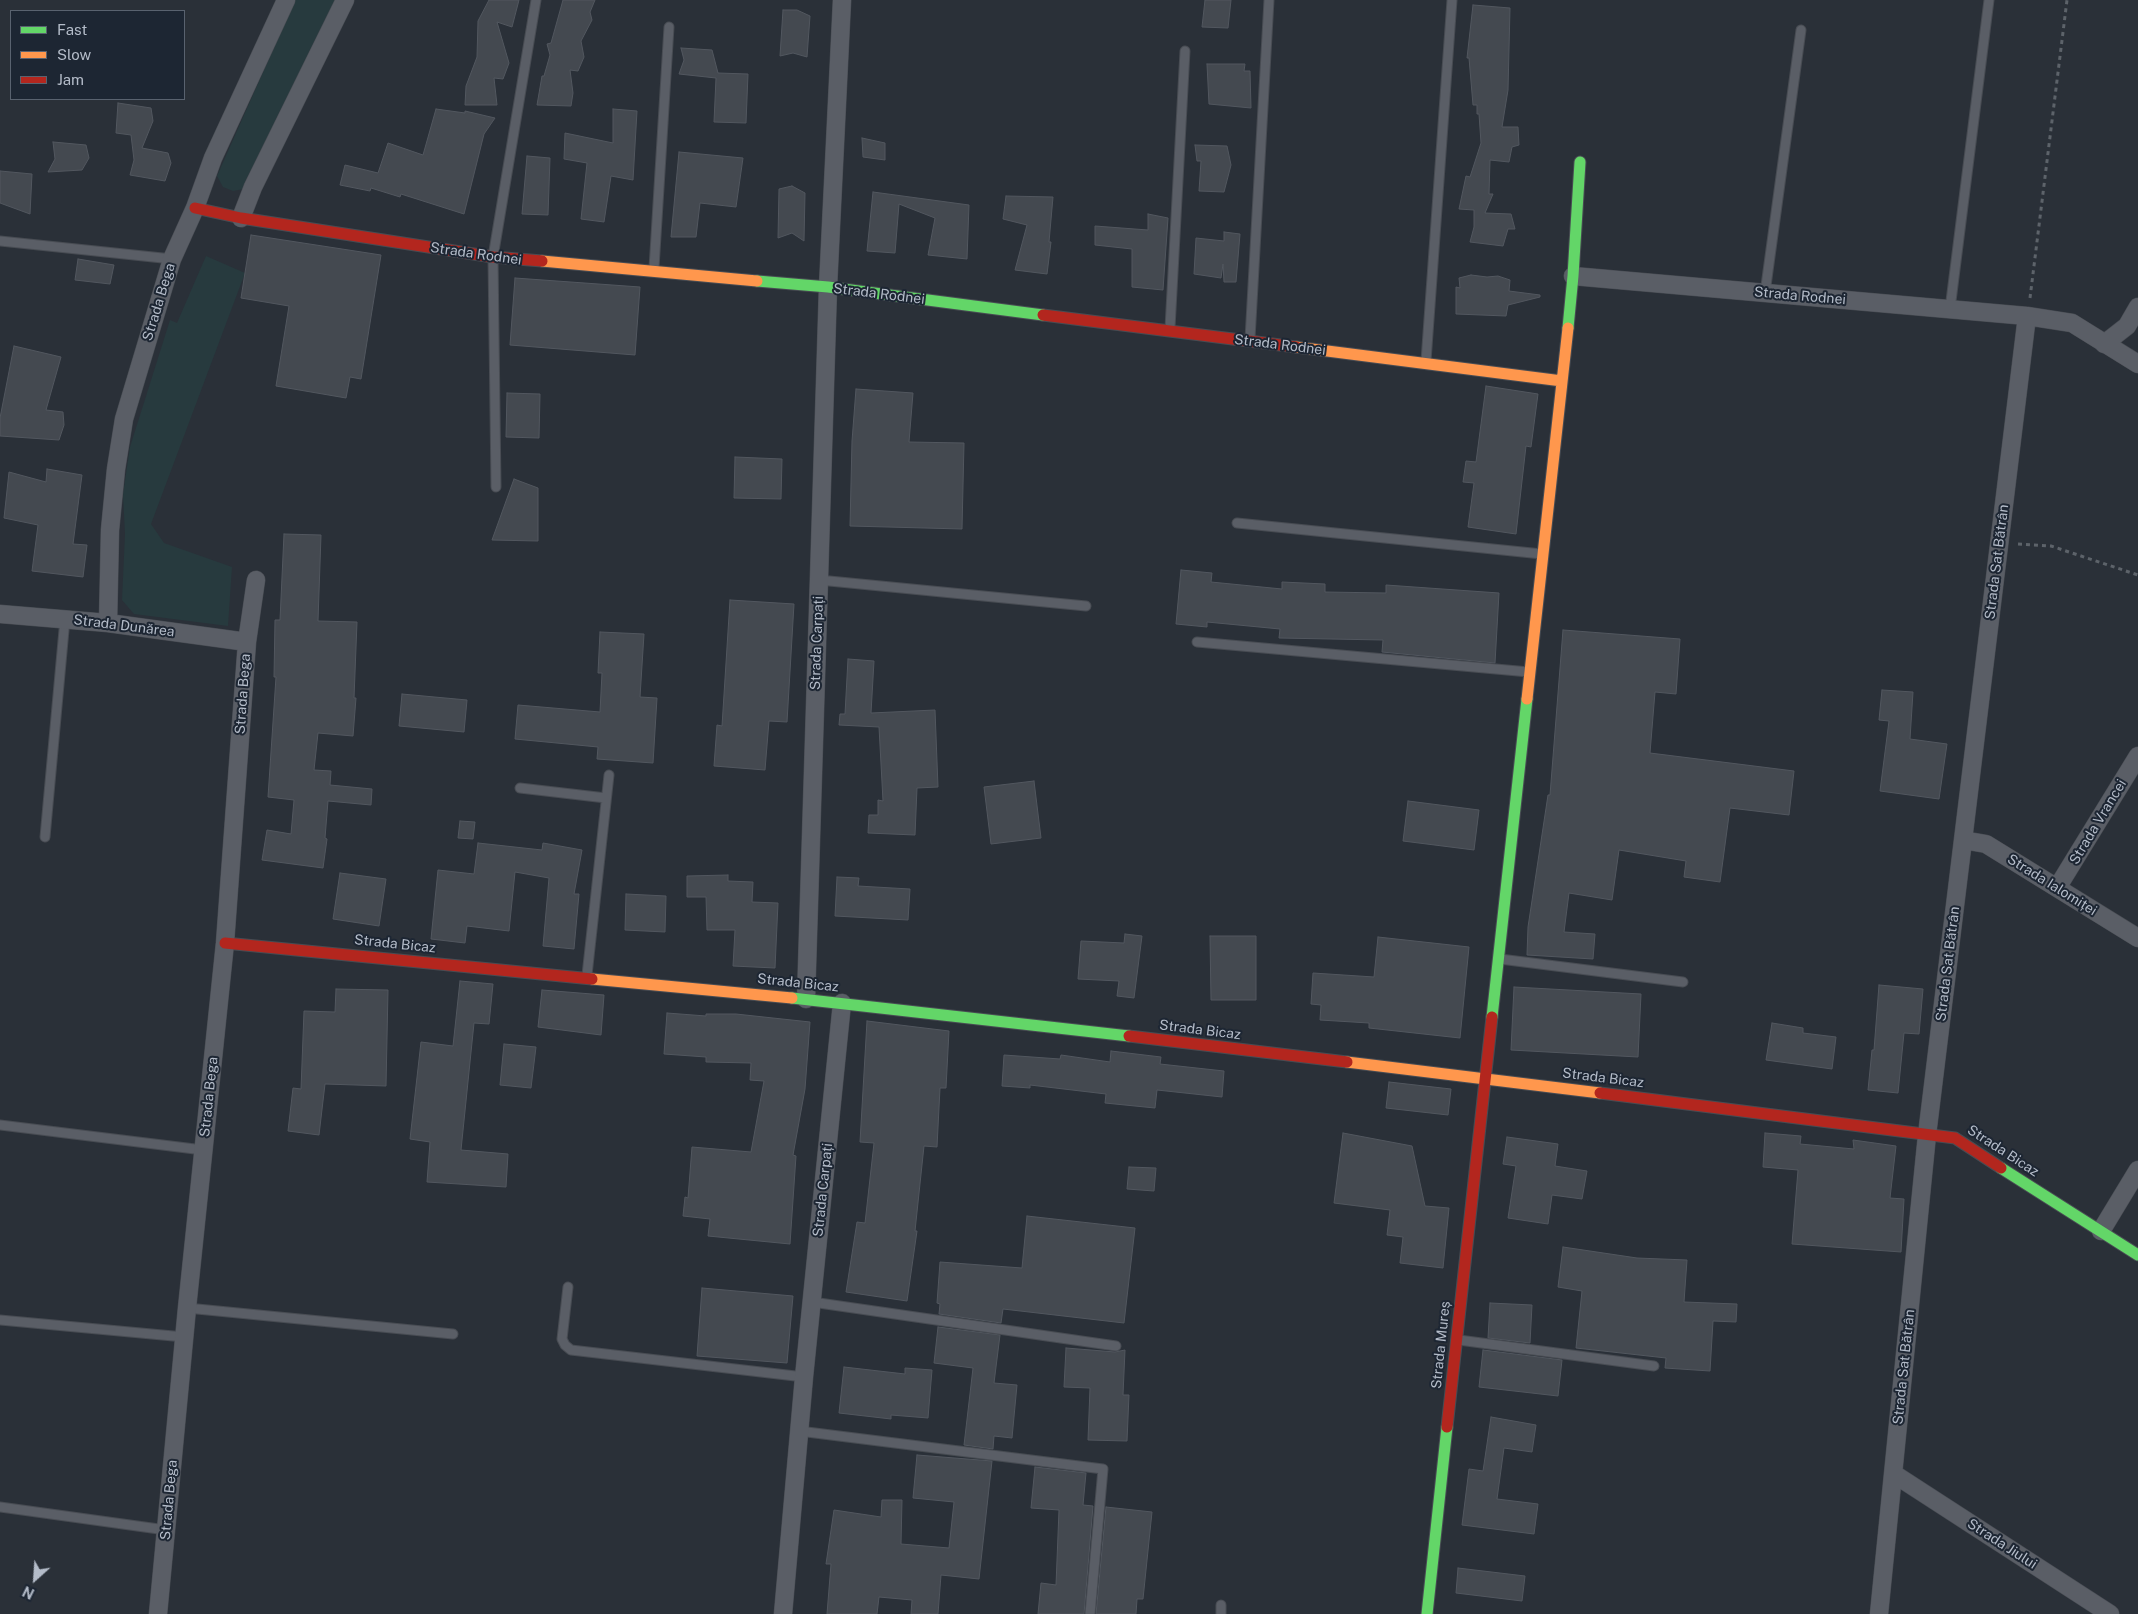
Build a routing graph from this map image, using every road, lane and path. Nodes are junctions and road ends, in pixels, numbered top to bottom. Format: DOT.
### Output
graph roads {
  1 [pos="286,0"];
  2 [pos="345,0"];
  3 [pos="536,0"];
  4 [pos="842,0"];
  5 [pos="1269,0"];
  6 [pos="1452,0"];
  7 [pos="1989,0"];
  8 [pos="2067,0"];
  9 [pos="669,27"];
  10 [pos="1801,30"];
  11 [pos="1184,51"];
  12 [pos="1580,162"];
  13 [pos="195,208"];
  14 [pos="241,218"];
  15 [pos="0,241"];
  16 [pos="493,258"];
  17 [pos="172,259"];
  18 [pos="654,272"];
  19 [pos="1573,276"];
  20 [pos="828,288"];
  21 [pos="1765,293"];
  22 [pos="2138,307"];
  23 [pos="1950,309"];
  24 [pos="2027,316"];
  25 [pos="1170,332"];
  26 [pos="1250,341"];
  27 [pos="2104,344"];
  28 [pos="1426,363"];
  29 [pos="2138,364"];
  30 [pos="1562,381"];
  31 [pos="496,487"];
  32 [pos="1237,523"];
  33 [pos="1999,544"];
  34 [pos="1542,554"];
  35 [pos="2138,576"];
  36 [pos="256,580"];
  37 [pos="819,580"];
  38 [pos="1086,606"];
  39 [pos="0,614"];
  40 [pos="65,619"];
  41 [pos="108,623"];
  42 [pos="247,642"];
  43 [pos="1197,642"];
  44 [pos="1529,672"];
  45 [pos="2138,756"];
  46 [pos="608,775"];
  47 [pos="520,788"];
  48 [pos="606,798"];
  49 [pos="45,837"];
  50 [pos="1963,840"];
  51 [pos="2058,888"];
  52 [pos="2138,938"];
  53 [pos="225,943"];
  54 [pos="1498,959"];
  55 [pos="587,978"];
  56 [pos="1683,982"];
  57 [pos="806,999"];
  58 [pos="842,1003"];
  59 [pos="1485,1078"];
  60 [pos="0,1125"];
  61 [pos="1927,1135"];
  62 [pos="203,1150"];
  63 [pos="2138,1170"];
  64 [pos="2101,1231"];
  65 [pos="2138,1255"];
  66 [pos="568,1287"];
  67 [pos="812,1302"];
  68 [pos="187,1308"];
  69 [pos="0,1320"];
  70 [pos="453,1334"];
  71 [pos="184,1337"];
  72 [pos="1457,1340"];
  73 [pos="1116,1346"];
  74 [pos="1654,1366"];
  75 [pos="804,1376"];
  76 [pos="799,1431"];
  77 [pos="1894,1474"];
  78 [pos="0,1507"];
  79 [pos="166,1530"];
  80 [pos="158,1614"];
  81 [pos="783,1614"];
  82 [pos="1090,1614"];
  83 [pos="1427,1614"];
  84 [pos="1879,1614"];
  85 [pos="2110,1614"];
  1 -- 13 [label="street, Strada Bega"];
  2 -- 14 [label="street"];
  3 -- 16 [label="lane"];
  4 -- 20 [label="street, Strada Carpați"];
  5 -- 26 [label="lane"];
  6 -- 28 [label="lane"];
  7 -- 23 [label="lane"];
  8 -- 24 [label="path"];
  9 -- 18 [label="lane"];
  10 -- 21 [label="lane"];
  11 -- 25 [label="lane"];
  12 -- 19 [label="street, Strada Mureș"];
  13 -- 14 [label="street, Strada Rodnei"];
  13 -- 17 [label="street, Strada Bega"];
  14 -- 16 [label="street, Strada Rodnei"];
  15 -- 17 [label="lane"];
  16 -- 18 [label="street, Strada Rodnei"];
  16 -- 31 [label="lane"];
  17 -- 41 [label="street, Strada Bega"];
  18 -- 20 [label="street, Strada Rodnei"];
  19 -- 21 [label="street, Strada Rodnei"];
  19 -- 30 [label="street, Strada Mureș"];
  20 -- 25 [label="street, Strada Rodnei"];
  20 -- 37 [label="street, Strada Carpați"];
  21 -- 23 [label="street, Strada Rodnei"];
  22 -- 27 [label="street"];
  23 -- 24 [label="street, Strada Rodnei"];
  24 -- 27 [label="street, Strada Rodnei"];
  24 -- 33 [label="street, Strada Sat Bătrân"];
  25 -- 26 [label="street, Strada Rodnei"];
  26 -- 28 [label="street, Strada Rodnei"];
  27 -- 29 [label="street, Strada Rodnei"];
  28 -- 30 [label="street, Strada Rodnei"];
  30 -- 34 [label="street, Strada Mureș"];
  32 -- 34 [label="lane"];
  33 -- 35 [label="path"];
  33 -- 50 [label="street, Strada Sat Bătrân"];
  34 -- 44 [label="street, Strada Mureș"];
  36 -- 42 [label="street, Strada Bega"];
  37 -- 38 [label="lane"];
  37 -- 57 [label="street, Strada Carpați"];
  39 -- 40 [label="street, Strada Dunărea"];
  40 -- 41 [label="street, Strada Dunărea"];
  40 -- 49 [label="lane"];
  41 -- 42 [label="street, Strada Dunărea"];
  42 -- 53 [label="street, Strada Bega"];
  43 -- 44 [label="lane"];
  44 -- 54 [label="street, Strada Mureș"];
  45 -- 51 [label="street, Strada Vrancei"];
  46 -- 48 [label="lane"];
  47 -- 48 [label="lane"];
  48 -- 55 [label="lane"];
  50 -- 51 [label="street, Strada Ialomiței"];
  50 -- 61 [label="street, Strada Sat Bătrân"];
  51 -- 52 [label="street, Strada Ialomiței"];
  53 -- 55 [label="street, Strada Bicaz"];
  53 -- 62 [label="street, Strada Bega"];
  54 -- 56 [label="lane"];
  54 -- 59 [label="street, Strada Mureș"];
  55 -- 57 [label="street, Strada Bicaz"];
  57 -- 58 [label="street, Strada Bicaz"];
  58 -- 59 [label="street, Strada Bicaz"];
  58 -- 67 [label="street, Strada Carpați"];
  59 -- 61 [label="street, Strada Bicaz"];
  59 -- 72 [label="street, Strada Mureș"];
  60 -- 62 [label="lane"];
  61 -- 64 [label="street, Strada Bicaz"];
  61 -- 77 [label="street, Strada Sat Bătrân"];
  62 -- 68 [label="street, Strada Bega"];
  63 -- 64 [label="street"];
  64 -- 65 [label="street, Strada Bicaz"];
  66 -- 75 [label="lane"];
  67 -- 73 [label="lane"];
  67 -- 75 [label="street, Strada Carpați"];
  68 -- 70 [label="lane"];
  68 -- 71 [label="street, Strada Bega"];
  69 -- 71 [label="lane"];
  71 -- 79 [label="street, Strada Bega"];
  72 -- 74 [label="lane"];
  72 -- 83 [label="street, Strada Mureș"];
  75 -- 76 [label="street, Strada Carpați"];
  76 -- 81 [label="street, Strada Carpați"];
  76 -- 82 [label="lane"];
  77 -- 84 [label="street, Strada Sat Bătrân"];
  77 -- 85 [label="street, Strada Jiului"];
  78 -- 79 [label="lane"];
  79 -- 80 [label="street, Strada Bega"];
}
